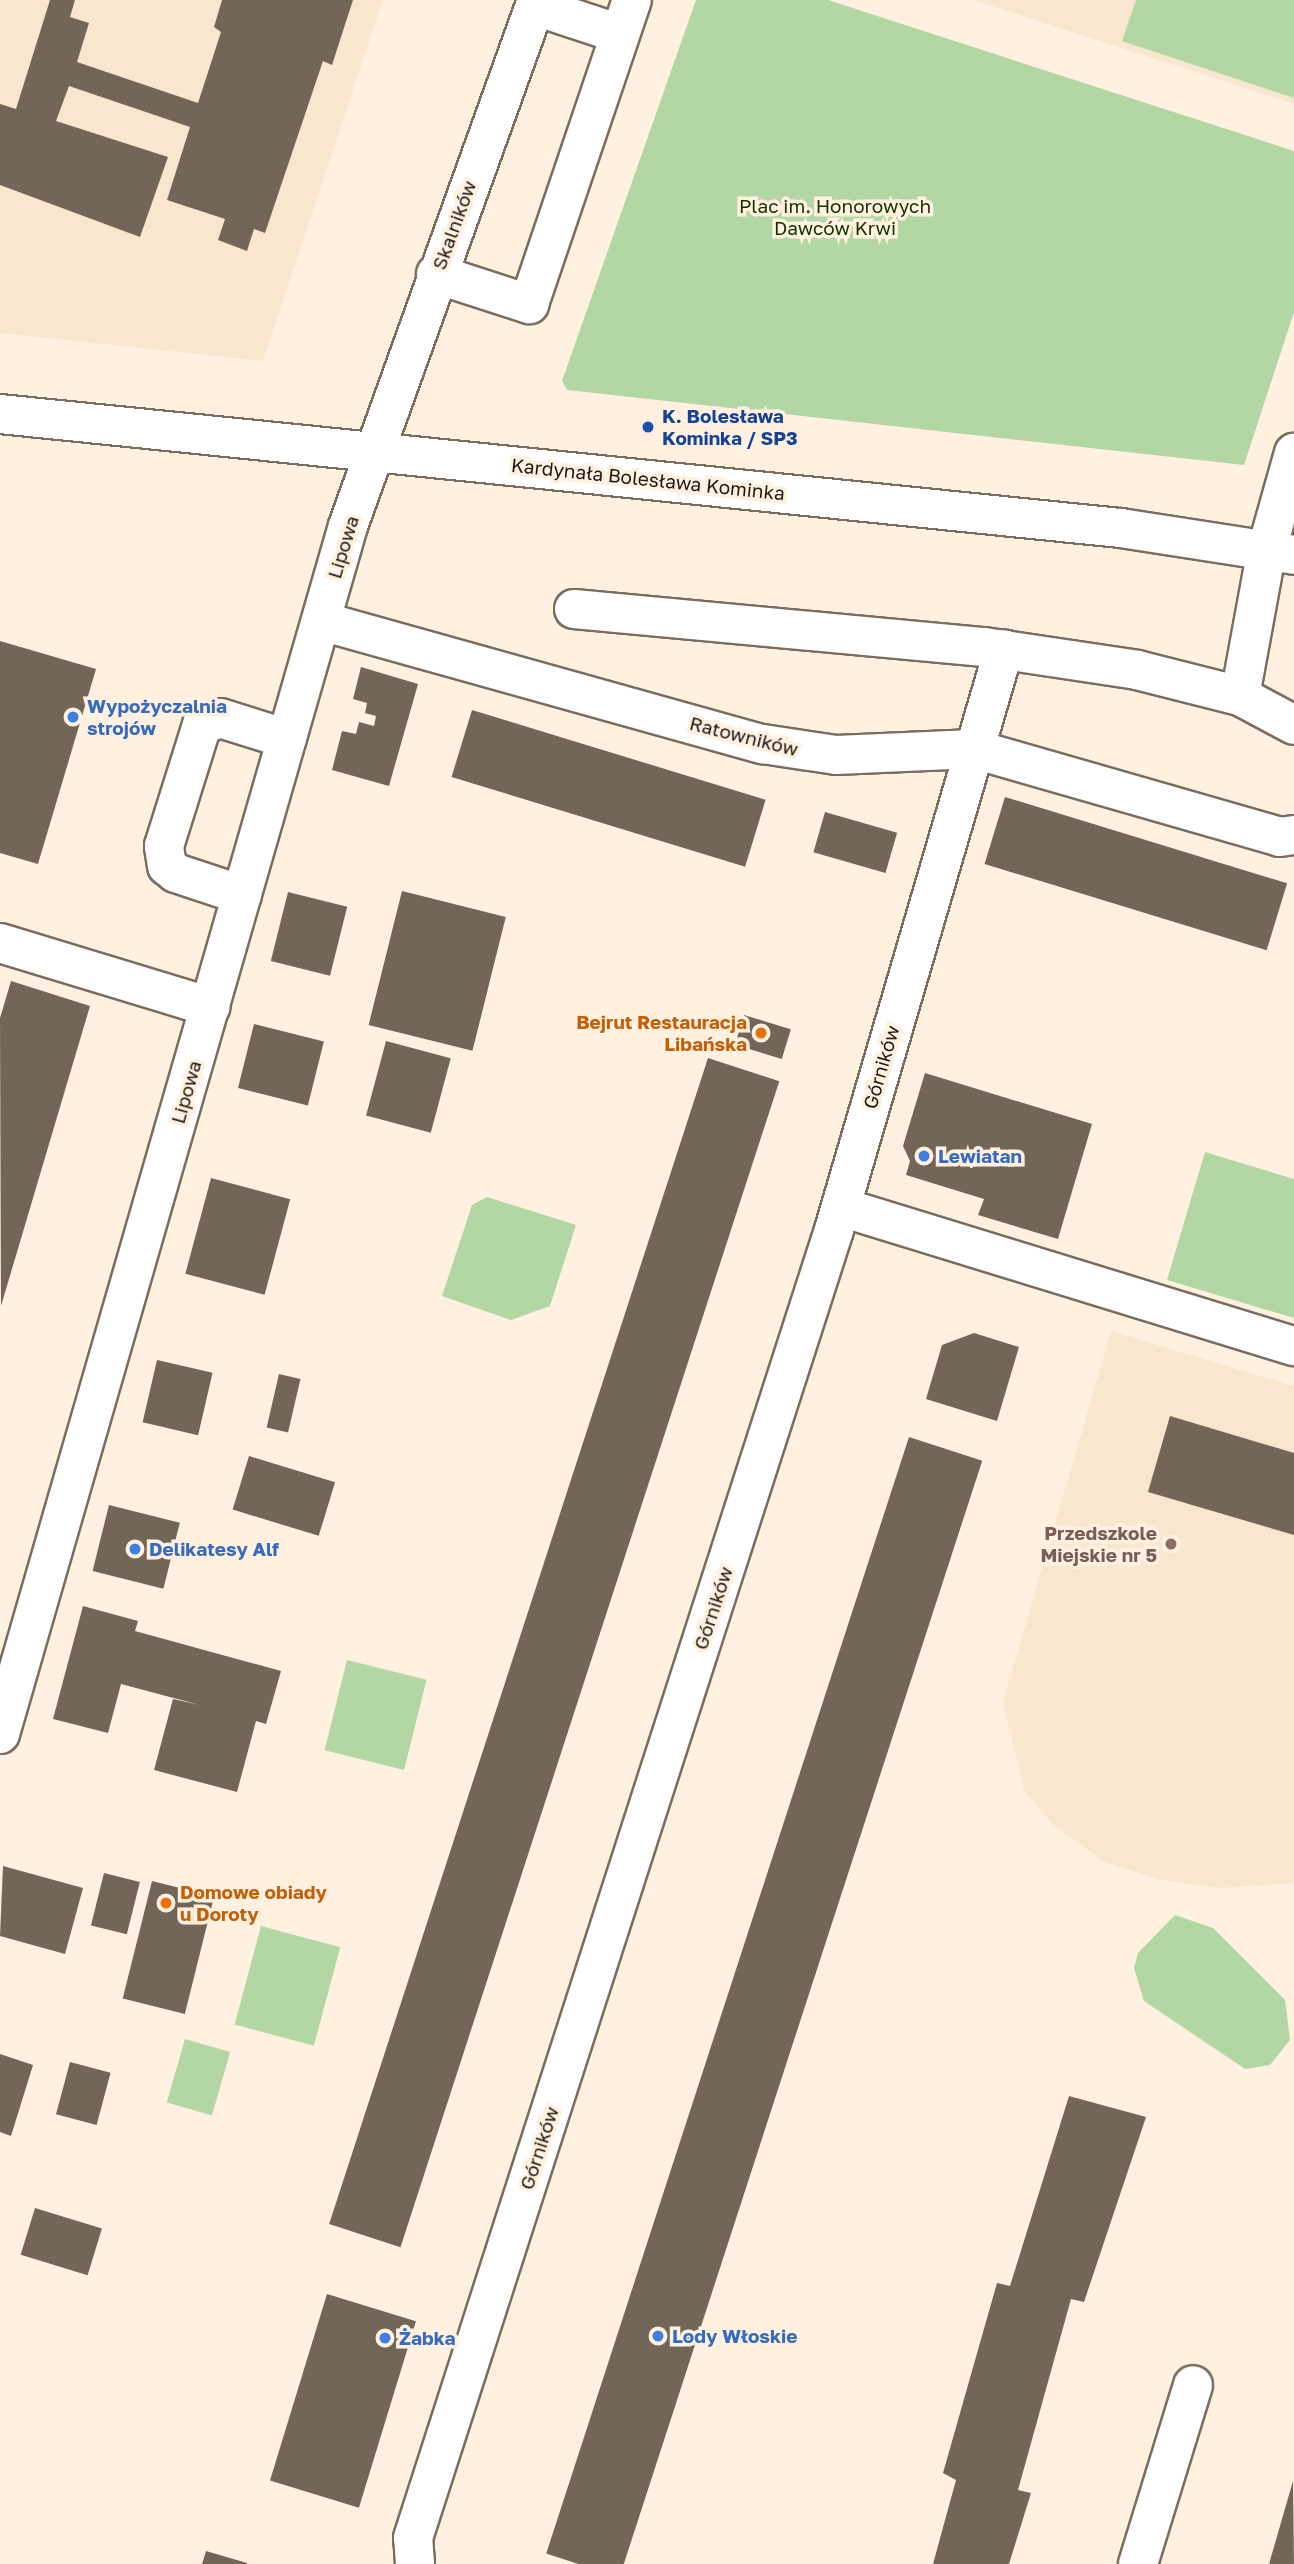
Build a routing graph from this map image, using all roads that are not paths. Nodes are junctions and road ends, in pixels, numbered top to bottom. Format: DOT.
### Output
graph roads {
  1 [pos="536,3"];
  2 [pos="626,17"];
  3 [pos="436,274"];
  4 [pos="0,414"];
  5 [pos="374,451"];
  6 [pos="1294,453"];
  7 [pos="1280,552"];
  8 [pos="573,609"];
  9 [pos="321,621"];
  10 [pos="1004,649"];
  11 [pos="1240,696"];
  12 [pos="1294,725"];
  13 [pos="287,738"];
  14 [pos="974,749"];
  15 [pos="1294,835"];
  16 [pos="242,895"];
  17 [pos="0,943"];
  18 [pos="211,1007"];
  19 [pos="841,1207"];
  20 [pos="1294,1346"];
  21 [pos="0,1734"];
  22 [pos="1193,2385"];
  23 [pos="415,2564"];
  24 [pos="1138,2564"];
  1 -- 2 [label="street"];
  1 -- 3 [label="street, Skalników"];
  2 -- 3 [label="street"];
  3 -- 5 [label="street, Skalników"];
  4 -- 5 [label="street, Kardynała Bolesława Kominka"];
  5 -- 7 [label="street, Kardynała Bolesława Kominka"];
  5 -- 9 [label="street, Lipowa"];
  6 -- 7 [label="street"];
  7 -- 11 [label="street"];
  8 -- 10 [label="street"];
  9 -- 13 [label="street, Lipowa"];
  9 -- 14 [label="street, Ratowników"];
  10 -- 11 [label="street"];
  10 -- 14 [label="street, Górników"];
  11 -- 12 [label="street"];
  13 -- 16 [label="street, Lipowa"];
  13 -- 16 [label="street"];
  14 -- 15 [label="street, Ratowników"];
  14 -- 19 [label="street, Górników"];
  16 -- 18 [label="street, Lipowa"];
  17 -- 18 [label="street"];
  18 -- 21 [label="street, Lipowa"];
  19 -- 20 [label="street"];
  19 -- 23 [label="street, Górników"];
  22 -- 24 [label="street"];
}
